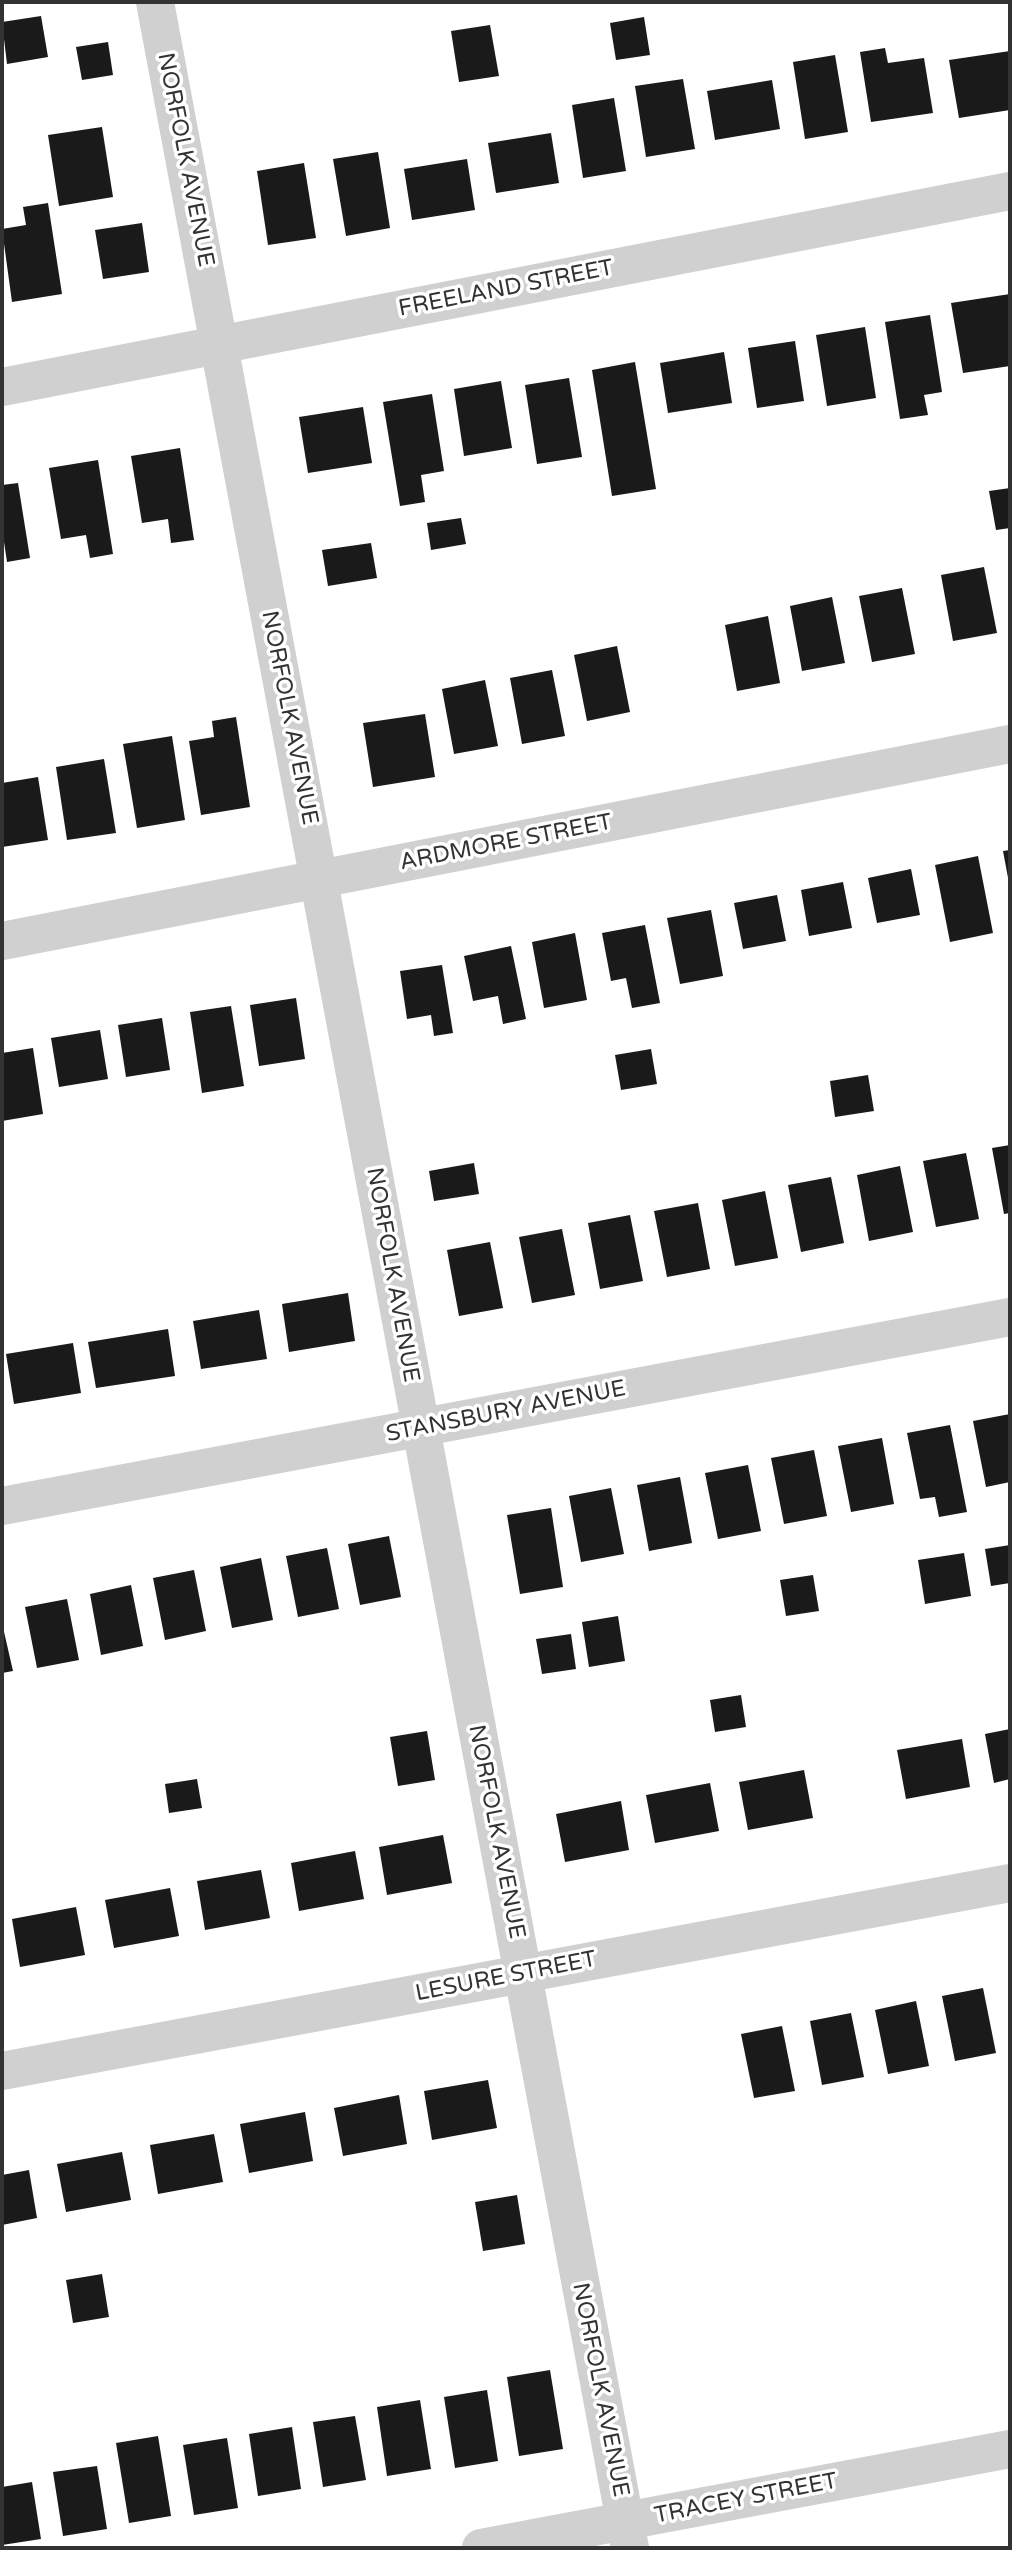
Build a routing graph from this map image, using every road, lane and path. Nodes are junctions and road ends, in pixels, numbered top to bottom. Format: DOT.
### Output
graph roads {
  1 [pos="155,2"];
  2 [pos="1010,191"];
  3 [pos="219,345"];
  4 [pos="2,387"];
  5 [pos="1010,744"];
  6 [pos="319,879"];
  7 [pos="2,941"];
  8 [pos="1010,1317"];
  9 [pos="421,1428"];
  10 [pos="2,1506"];
  11 [pos="1010,1883"];
  12 [pos="523,1974"];
  13 [pos="2,2071"];
  14 [pos="1010,2449"];
  15 [pos="627,2535"];
  16 [pos="481,2548"];
  1 -- 3 [label="street, NORFOLK AVENUE"];
  2 -- 3 [label="street, FREELAND STREET"];
  3 -- 4 [label="street, FREELAND STREET"];
  3 -- 6 [label="street, NORFOLK AVENUE"];
  5 -- 6 [label="street, ARDMORE STREET"];
  6 -- 7 [label="street, ARDMORE STREET"];
  6 -- 9 [label="street, NORFOLK AVENUE"];
  8 -- 9 [label="street, STANSBURY AVENUE"];
  9 -- 10 [label="street, STANSBURY AVENUE"];
  9 -- 12 [label="street, NORFOLK AVENUE"];
  11 -- 12 [label="street, LESURE STREET"];
  12 -- 13 [label="street, LESURE STREET"];
  12 -- 15 [label="street, NORFOLK AVENUE"];
  14 -- 15 [label="street, TRACEY STREET"];
  15 -- 16 [label="street, TRACEY STREET"];
}
